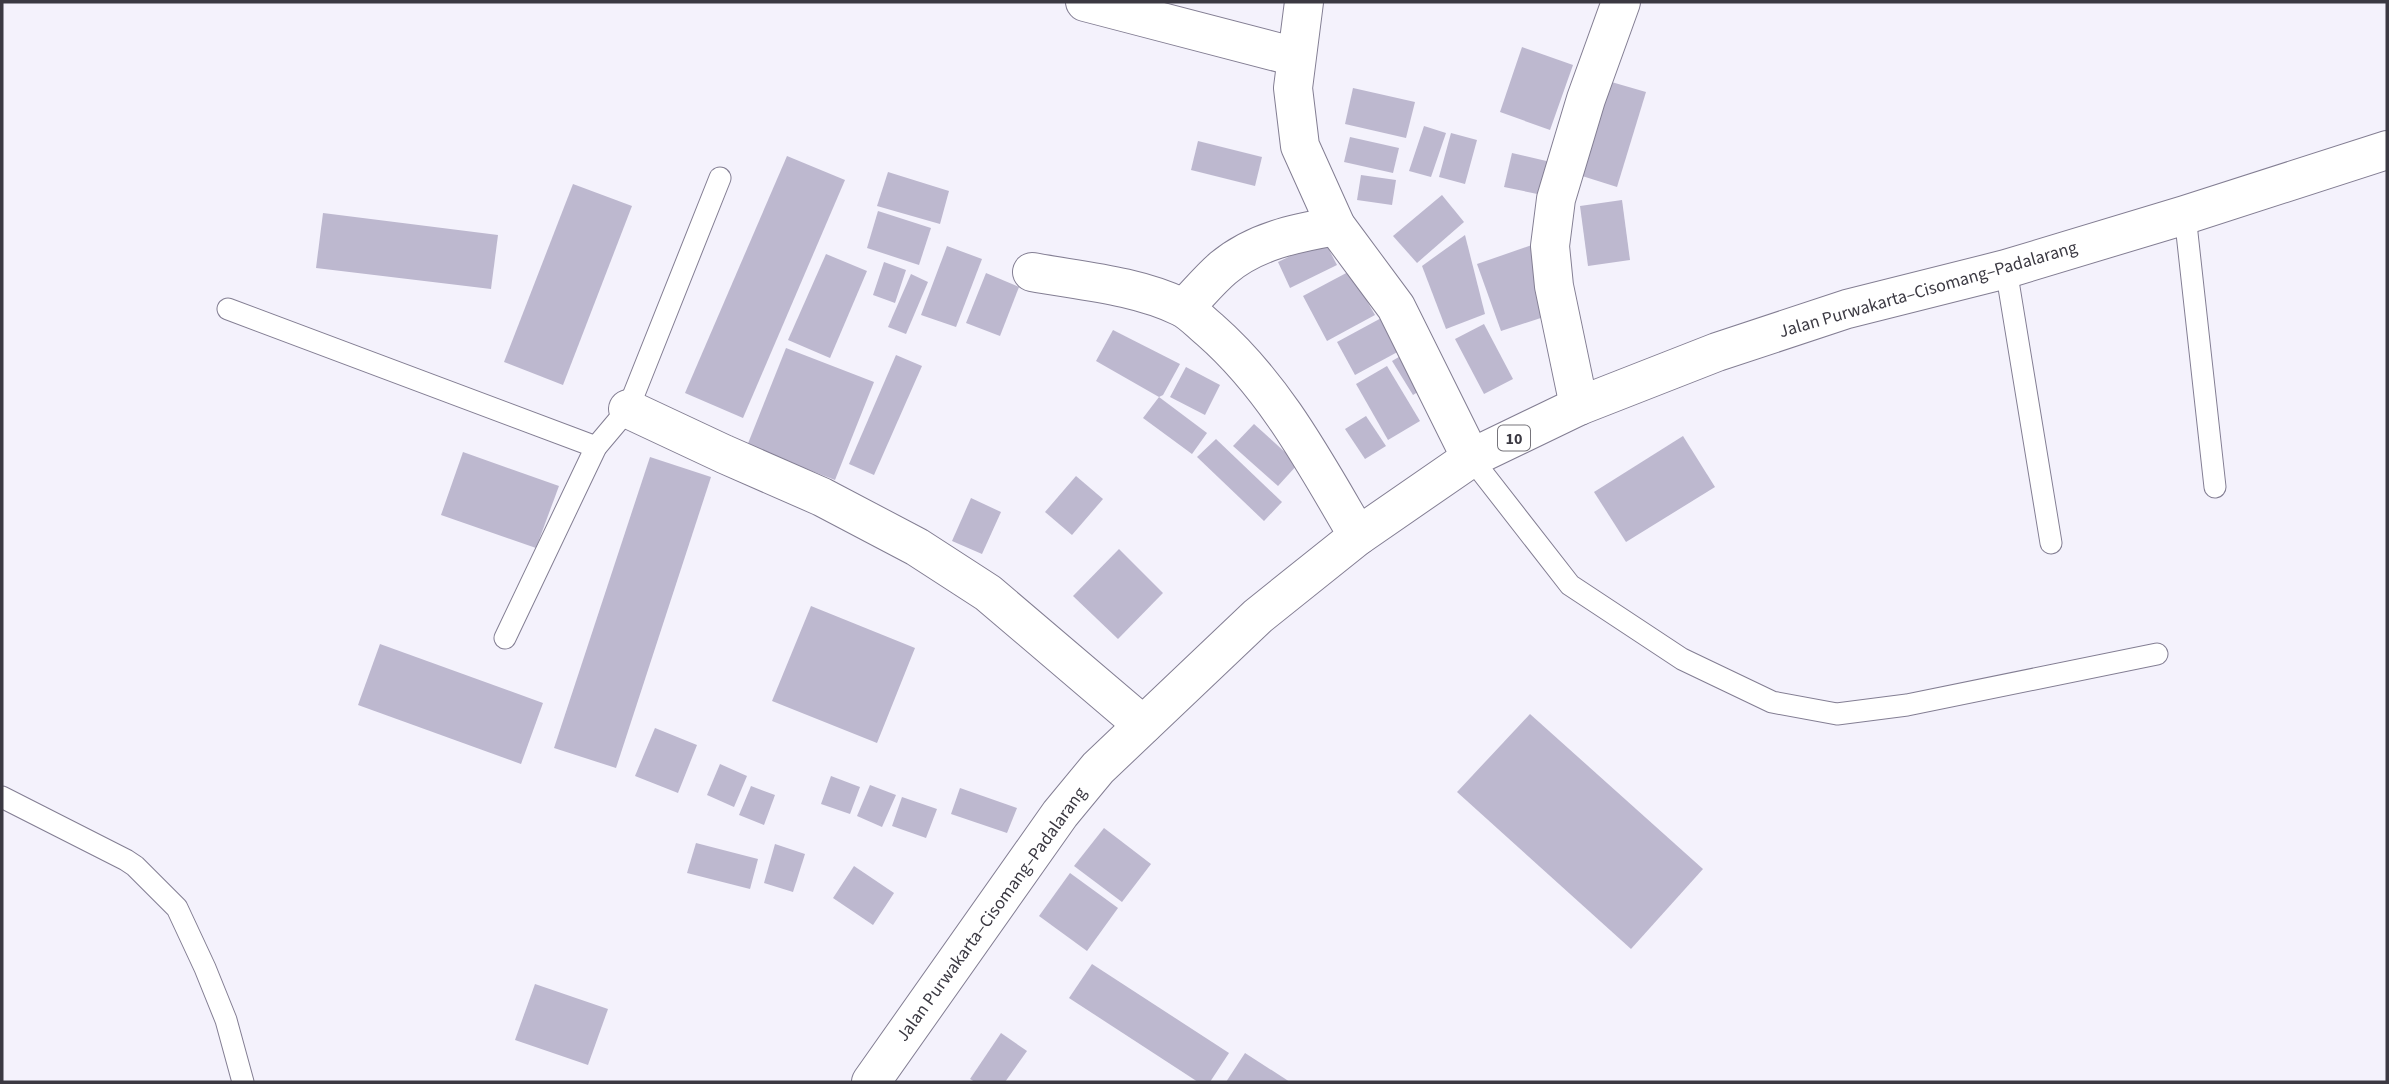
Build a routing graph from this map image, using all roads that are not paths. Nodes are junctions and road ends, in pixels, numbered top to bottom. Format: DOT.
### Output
graph roads {
  1 [pos="1084,2"];
  2 [pos="1304,2"];
  3 [pos="1621,2"];
  4 [pos="1296,57"];
  5 [pos="2387,150"];
  6 [pos="720,178"];
  7 [pos="2185,215"];
  8 [pos="1336,226"];
  9 [pos="2006,269"];
  10 [pos="1032,272"];
  11 [pos="1184,308"];
  12 [pos="228,309"];
  13 [pos="1579,406"];
  14 [pos="628,409"];
  15 [pos="596,447"];
  16 [pos="1471,458"];
  17 [pos="2215,487"];
  18 [pos="1359,536"];
  19 [pos="2051,543"];
  20 [pos="505,638"];
  21 [pos="2157,654"];
  22 [pos="1143,726"];
  23 [pos="2,797"];
  24 [pos="243,1082"];
  25 [pos="871,1082"];
  1 -- 4 [label="main road"];
  2 -- 4 [label="main road"];
  3 -- 13 [label="main road"];
  4 -- 8 [label="main road"];
  5 -- 7 [label="main road, Jalan Purwakarta–Cisomang–Padalarang / 10"];
  6 -- 14 [label="lane"];
  7 -- 9 [label="main road, Jalan Purwakarta–Cisomang–Padalarang / 10"];
  7 -- 17 [label="lane"];
  8 -- 11 [label="main road"];
  8 -- 16 [label="main road"];
  9 -- 13 [label="main road, Jalan Purwakarta–Cisomang–Padalarang / 10"];
  9 -- 19 [label="lane"];
  10 -- 11 [label="main road"];
  11 -- 18 [label="main road"];
  12 -- 15 [label="lane"];
  13 -- 16 [label="main road, Jalan Purwakarta–Cisomang–Padalarang / 10"];
  14 -- 15 [label="lane"];
  14 -- 22 [label="main road"];
  15 -- 20 [label="lane"];
  16 -- 18 [label="main road, Jalan Purwakarta–Cisomang–Padalarang / 10"];
  16 -- 21 [label="lane"];
  18 -- 22 [label="main road, Jalan Purwakarta–Cisomang–Padalarang / 10"];
  22 -- 25 [label="main road, Jalan Purwakarta–Cisomang–Padalarang / 10"];
  23 -- 24 [label="lane"];
}
